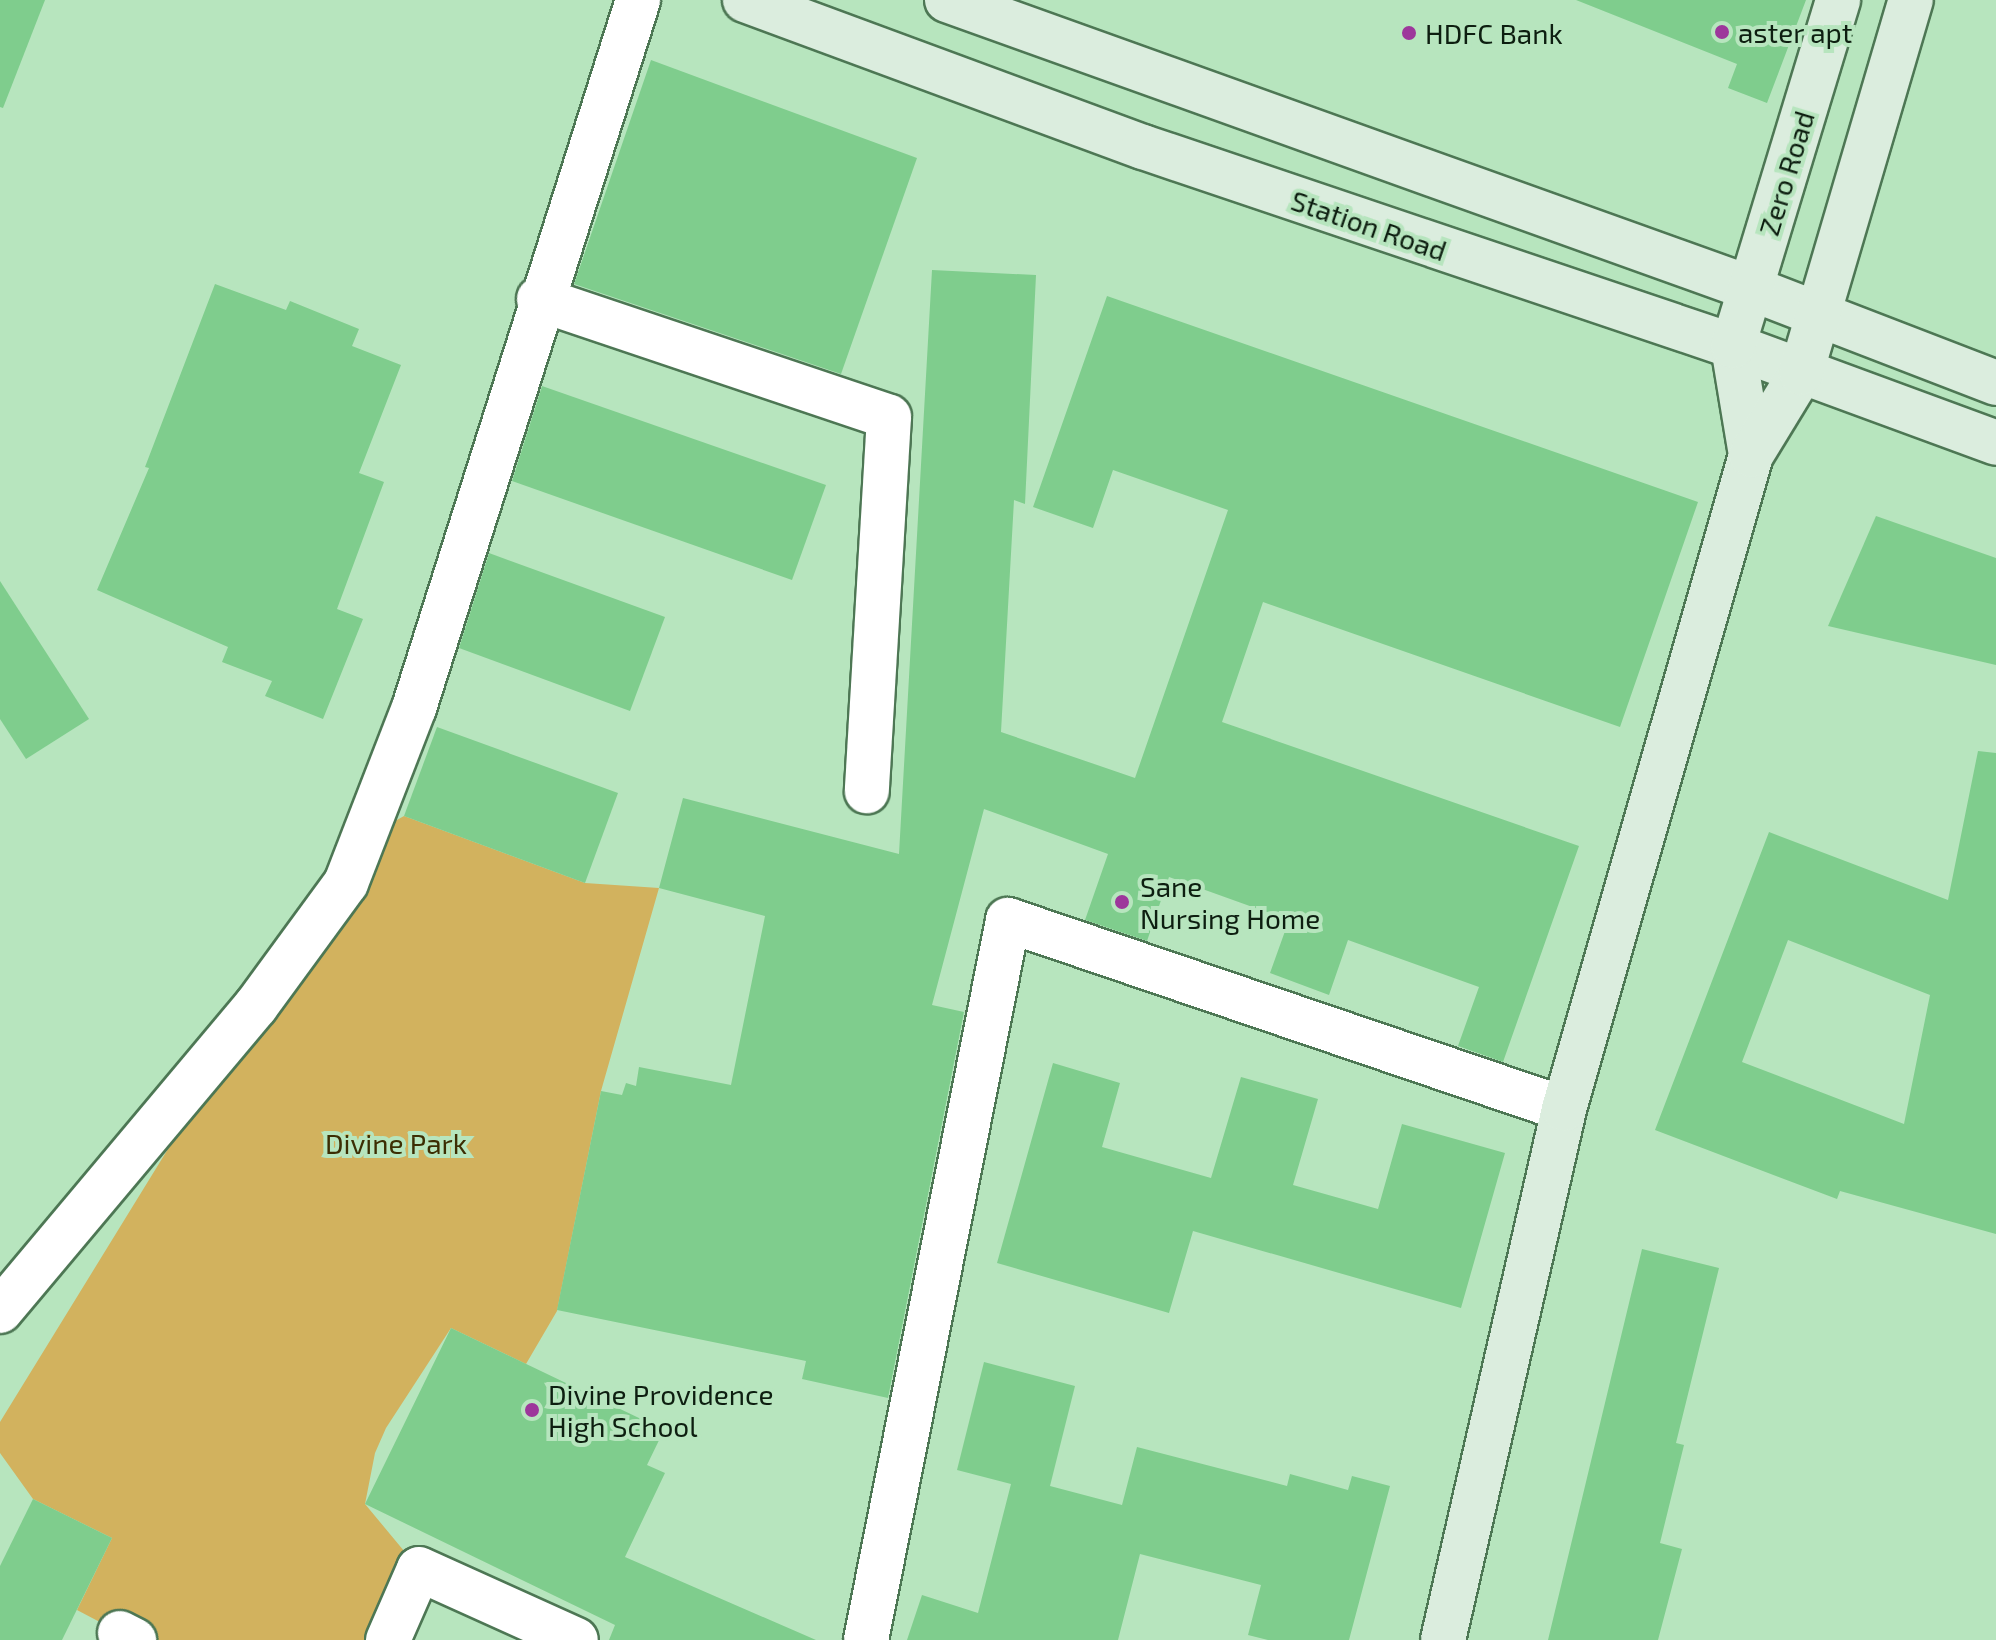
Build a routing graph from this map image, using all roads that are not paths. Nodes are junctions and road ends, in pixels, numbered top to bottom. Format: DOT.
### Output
graph roads {
  1 [pos="638,0"];
  2 [pos="745,0"];
  3 [pos="947,0"];
  4 [pos="1838,0"];
  5 [pos="1911,0"];
  6 [pos="1750,288"];
  7 [pos="539,299"];
  8 [pos="1819,317"];
  9 [pos="1733,346"];
  10 [pos="1801,373"];
  11 [pos="1996,383"];
  12 [pos="1996,443"];
  13 [pos="1751,455"];
  14 [pos="867,791"];
  15 [pos="1564,1109"];
  16 [pos="0,1311"];
  17 [pos="388,1640"];
  18 [pos="576,1640"];
  19 [pos="866,1640"];
  20 [pos="1443,1640"];
  1 -- 7 [label="street"];
  2 -- 9 [label="main road, Station Road"];
  3 -- 6 [label="main road"];
  4 -- 6 [label="main road, Zero Road"];
  5 -- 8 [label="main road"];
  6 -- 8 [label="main road"];
  6 -- 9 [label="main road, Zero Road"];
  7 -- 14 [label="street"];
  7 -- 16 [label="street"];
  8 -- 10 [label="main road"];
  8 -- 11 [label="main road"];
  9 -- 10 [label="main road, Station Road"];
  9 -- 13 [label="main road"];
  10 -- 12 [label="main road, Station Road"];
  10 -- 13 [label="main road"];
  13 -- 15 [label="main road"];
  15 -- 19 [label="street"];
  15 -- 20 [label="main road"];
  17 -- 18 [label="street"];
}
